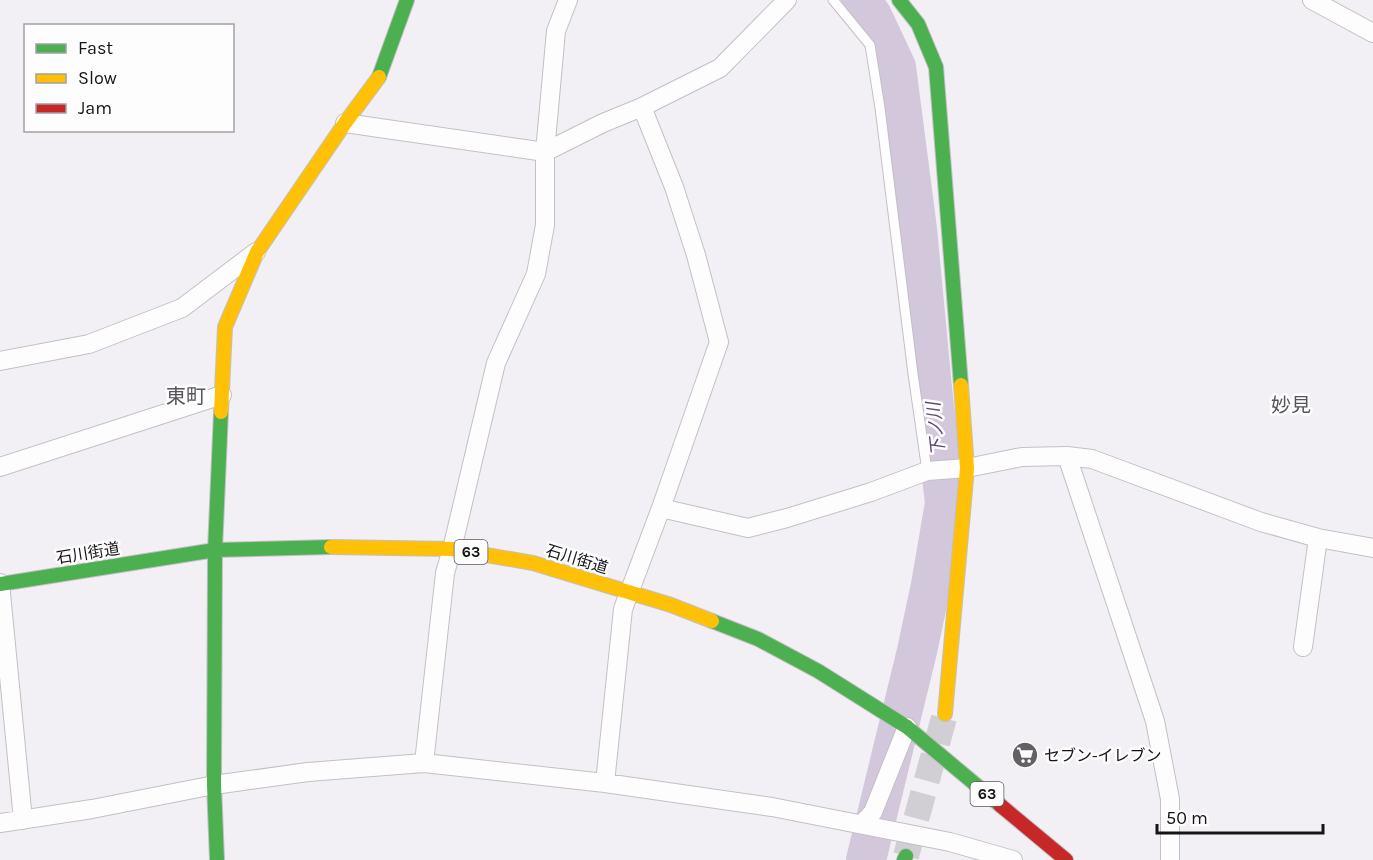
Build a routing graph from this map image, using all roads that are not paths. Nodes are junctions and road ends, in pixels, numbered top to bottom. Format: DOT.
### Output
graph roads {
  1 [pos="407,0"];
  2 [pos="568,0"];
  3 [pos="787,0"];
  4 [pos="833,0"];
  5 [pos="899,0"];
  6 [pos="1312,0"];
  7 [pos="1373,33"];
  8 [pos="642,107"];
  9 [pos="345,123"];
  10 [pos="545,152"];
  11 [pos="257,252"];
  12 [pos="0,361"];
  13 [pos="222,395"];
  14 [pos="1067,456"];
  15 [pos="0,467"];
  16 [pos="967,468"];
  17 [pos="927,471"];
  18 [pos="661,508"];
  19 [pos="1318,538"];
  20 [pos="1373,548"];
  21 [pos="452,549"];
  22 [pos="214,550"];
  23 [pos="0,584"];
  24 [pos="629,592"];
  25 [pos="1303,647"];
  26 [pos="945,714"];
  27 [pos="907,727"];
  28 [pos="424,763"];
  29 [pos="605,783"];
  30 [pos="214,785"];
  31 [pos="22,820"];
  32 [pos="0,824"];
  33 [pos="862,824"];
  34 [pos="218,860"];
  35 [pos="1013,860"];
  36 [pos="1066,860"];
  37 [pos="1170,860"];
  1 -- 9 [label="street"];
  2 -- 10 [label="street"];
  3 -- 8 [label="street"];
  4 -- 17 [label="lane"];
  5 -- 16 [label="street"];
  6 -- 7 [label="street"];
  8 -- 10 [label="street"];
  8 -- 18 [label="street"];
  9 -- 10 [label="street"];
  9 -- 11 [label="street"];
  10 -- 21 [label="street"];
  11 -- 12 [label="street"];
  11 -- 13 [label="street"];
  13 -- 15 [label="street"];
  13 -- 22 [label="street"];
  14 -- 16 [label="street"];
  14 -- 19 [label="street"];
  14 -- 37 [label="street"];
  16 -- 17 [label="street"];
  16 -- 26 [label="street"];
  17 -- 18 [label="street"];
  18 -- 24 [label="street"];
  19 -- 20 [label="street"];
  19 -- 25 [label="street"];
  21 -- 22 [label="street, 石川街道 / 63"];
  21 -- 24 [label="street, 石川街道 / 63"];
  21 -- 28 [label="street"];
  22 -- 23 [label="street, 石川街道 / 63"];
  22 -- 30 [label="street"];
  23 -- 31 [label="street"];
  24 -- 27 [label="street, 石川街道 / 63"];
  24 -- 29 [label="street"];
  27 -- 33 [label="street"];
  27 -- 36 [label="street, 石川街道 / 63"];
  28 -- 29 [label="street"];
  28 -- 30 [label="street"];
  29 -- 33 [label="street"];
  30 -- 31 [label="street"];
  30 -- 34 [label="street"];
  31 -- 32 [label="street"];
  33 -- 35 [label="street"];
}
